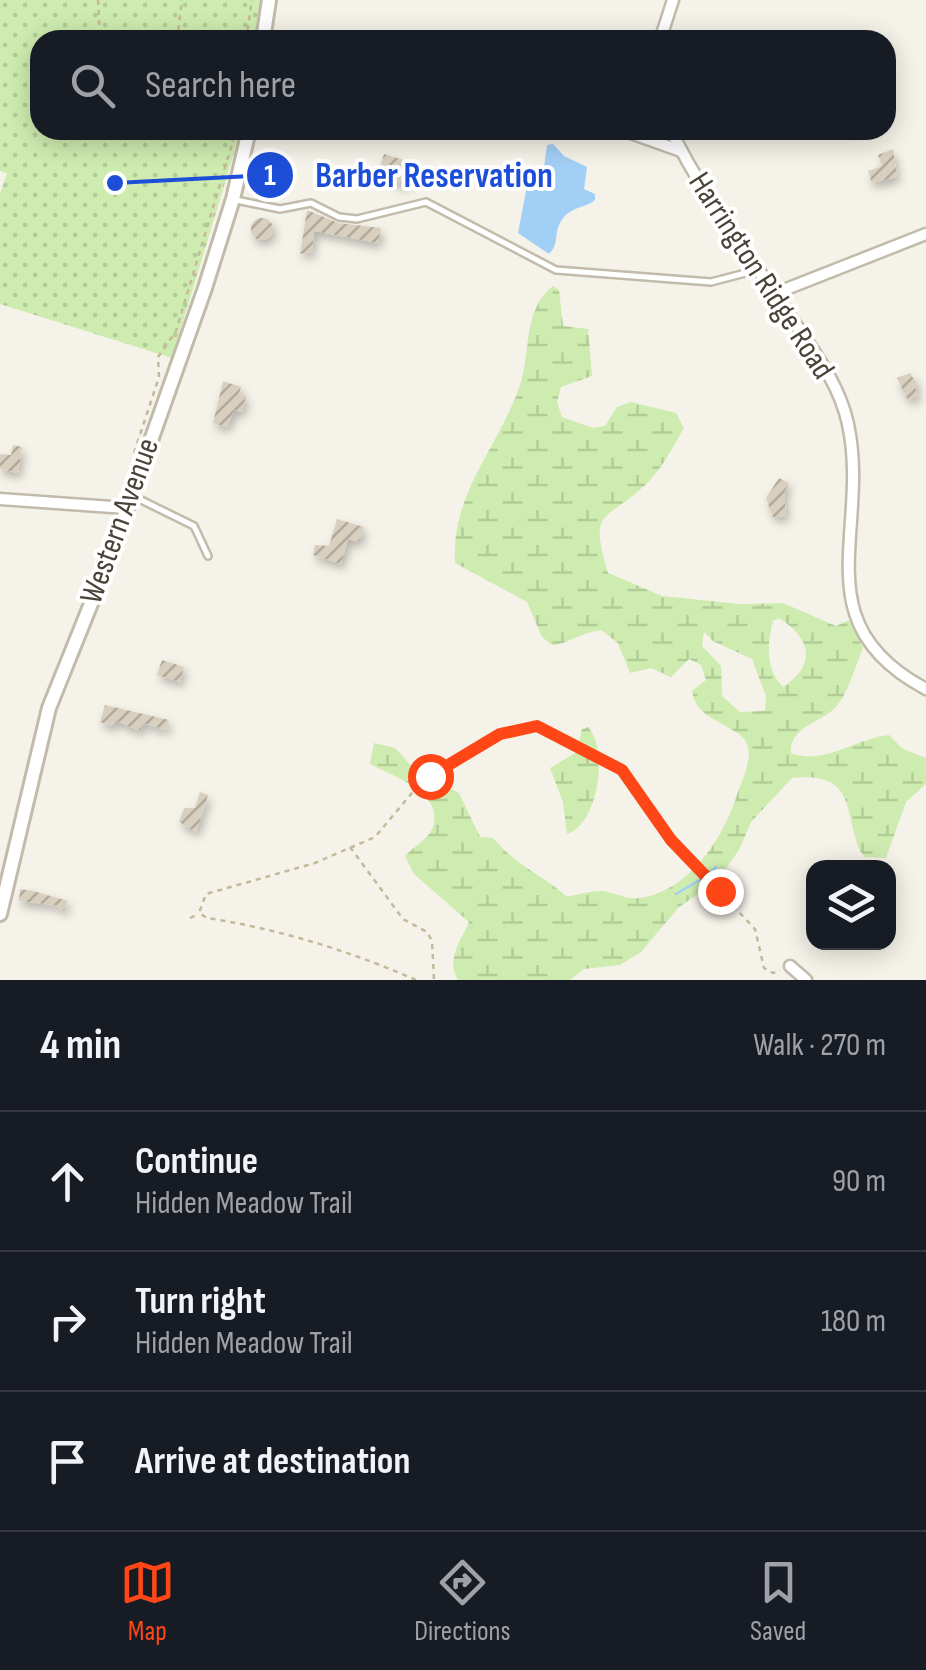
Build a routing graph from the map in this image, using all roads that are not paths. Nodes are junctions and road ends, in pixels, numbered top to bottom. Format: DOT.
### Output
graph roads {
  1 [pos="269,0"];
  2 [pos="673,0"];
  3 [pos="264,30"];
  4 [pos="663,30"];
  5 [pos="247,140"];
  6 [pos="649,140"];
  7 [pos="676,140"];
  8 [pos="682,152"];
  9 [pos="233,200"];
  10 [pos="926,234"];
  11 [pos="758,269"];
  12 [pos="776,294"];
  13 [pos="0,498"];
  14 [pos="128,502"];
  15 [pos="208,556"];
  16 [pos="926,689"];
  17 [pos="0,914"];
  18 [pos="790,966"];
  19 [pos="806,980"];
  1 -- 3 [label="street"];
  2 -- 4 [label="street"];
  5 -- 9 [label="street, Western Avenue"];
  6 -- 8 [label="street"];
  7 -- 8 [label="street, Harrington Ridge Road"];
  8 -- 11 [label="street, Harrington Ridge Road"];
  9 -- 11 [label="lane"];
  9 -- 14 [label="street, Western Avenue"];
  10 -- 12 [label="street"];
  11 -- 12 [label="street, Harrington Ridge Road"];
  12 -- 16 [label="street, Harrington Ridge Road"];
  13 -- 14 [label="street"];
  14 -- 15 [label="lane"];
  14 -- 17 [label="street, Western Avenue"];
  18 -- 19 [label="street"];
}
